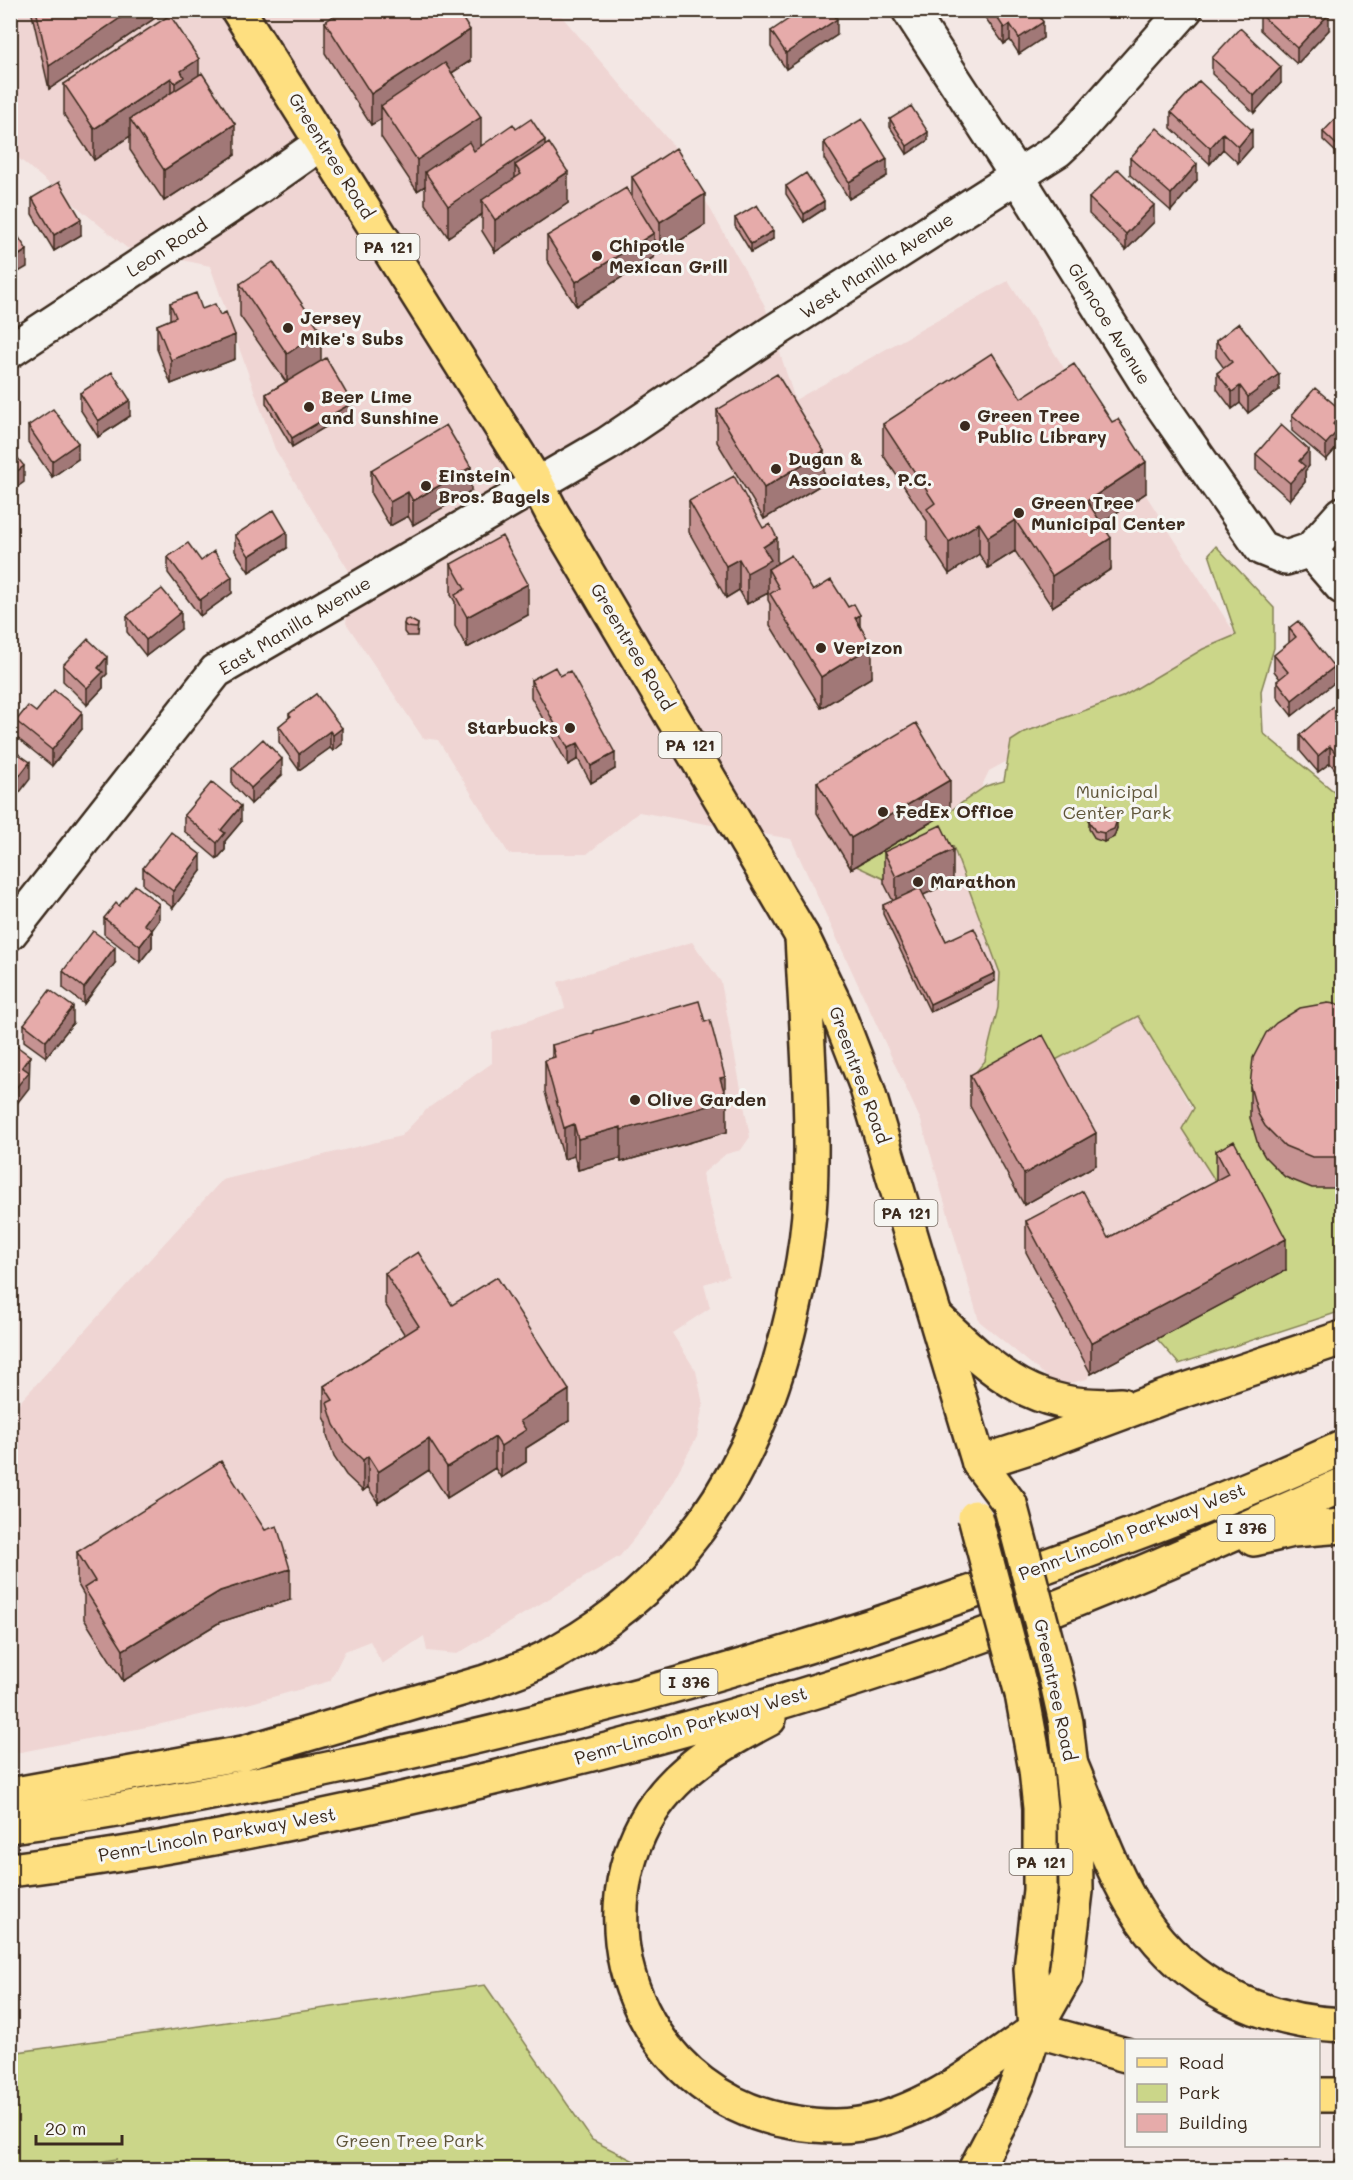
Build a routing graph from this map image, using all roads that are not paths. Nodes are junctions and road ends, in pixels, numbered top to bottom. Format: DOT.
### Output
graph roads {
  1 [pos="238,10"];
  2 [pos="909,10"];
  3 [pos="1185,10"];
  4 [pos="323,142"];
  5 [pos="1017,176"];
  6 [pos="10,351"];
  7 [pos="537,484"];
  8 [pos="1342,514"];
  9 [pos="1310,549"];
  10 [pos="1342,587"];
  11 [pos="10,933"];
  12 [pos="802,936"];
  13 [pos="936,1317"];
  14 [pos="1342,1338"];
  15 [pos="1162,1398"];
  16 [pos="1342,1448"];
  17 [pos="980,1463"];
  18 [pos="1342,1485"];
  19 [pos="1342,1526"];
  20 [pos="1150,1571"];
  21 [pos="848,1681"];
  22 [pos="1071,1765"];
  23 [pos="10,1795"];
  24 [pos="10,1826"];
  25 [pos="10,1870"];
  26 [pos="1342,2025"];
  27 [pos="1035,2030"];
  28 [pos="1125,2055"];
  29 [pos="1320,2095"];
  30 [pos="1342,2095"];
  31 [pos="975,2169"];
  1 -- 4 [label="main road, Greentree Road / PA 121"];
  2 -- 5 [label="street, Glencoe Avenue"];
  3 -- 5 [label="street, West Manilla Avenue"];
  4 -- 6 [label="street, Leon Road"];
  4 -- 7 [label="main road, Greentree Road / PA 121"];
  5 -- 7 [label="street, West Manilla Avenue"];
  5 -- 9 [label="street, Glencoe Avenue"];
  7 -- 11 [label="street, East Manilla Avenue"];
  7 -- 12 [label="main road, Greentree Road / PA 121"];
  8 -- 9 [label="street"];
  9 -- 10 [label="street"];
  12 -- 13 [label="main road, Greentree Road / PA 121"];
  12 -- 23 [label="main road"];
  13 -- 15 [label="main road"];
  13 -- 17 [label="main road, Greentree Road / PA 121"];
  14 -- 15 [label="main road"];
  15 -- 17 [label="main road"];
  16 -- 24 [label="main road, Penn-Lincoln Parkway West / I 376"];
  17 -- 22 [label="main road, Greentree Road / PA 121, bridge"];
  17 -- 27 [label="main road, Greentree Road / PA 121, bridge"];
  18 -- 20 [label="main road, Penn-Lincoln Parkway West / I 376"];
  19 -- 20 [label="main road"];
  20 -- 21 [label="main road, Penn-Lincoln Parkway West / I 376"];
  21 -- 25 [label="main road, Penn-Lincoln Parkway West / I 376"];
  21 -- 27 [label="main road"];
  22 -- 26 [label="main road"];
  22 -- 27 [label="main road, Greentree Road / PA 121"];
  27 -- 28 [label="main road"];
  27 -- 31 [label="main road, Greentree Road"];
  29 -- 30 [label="main road"];
}
